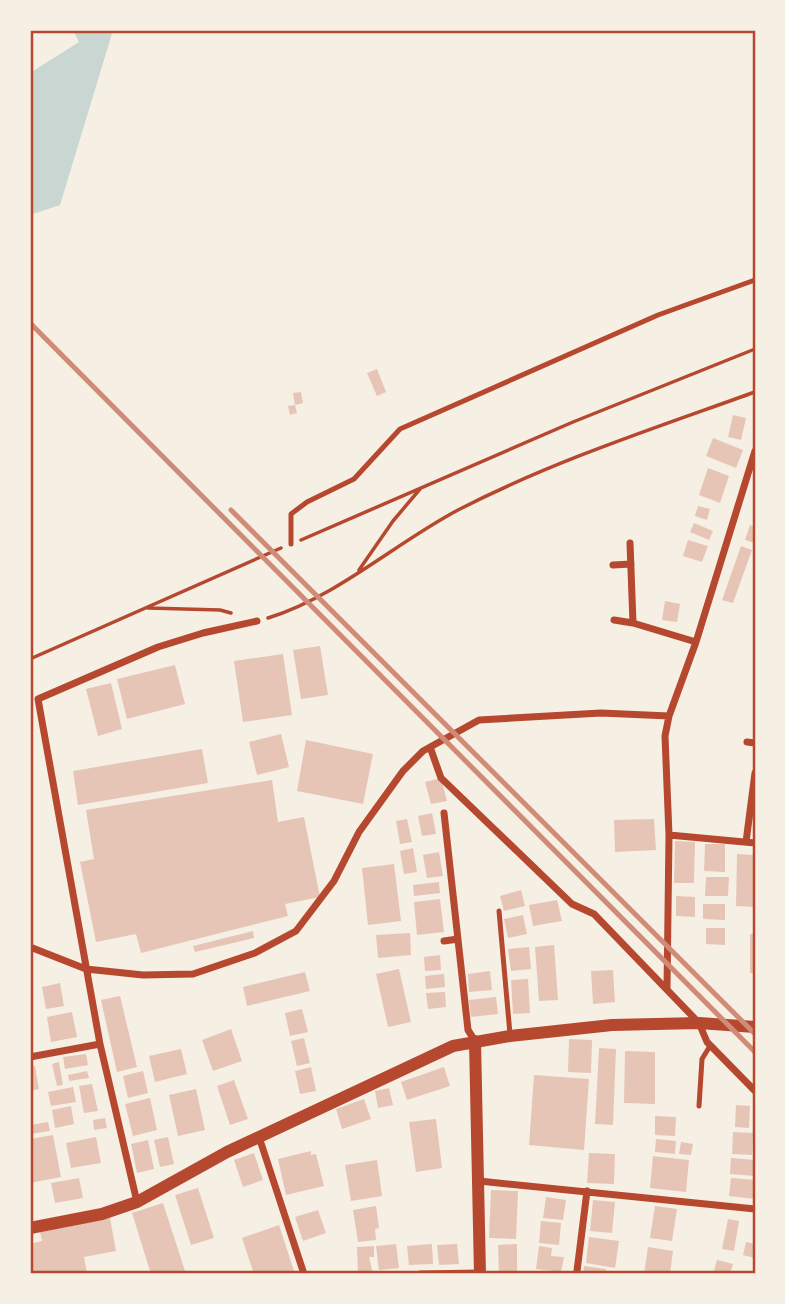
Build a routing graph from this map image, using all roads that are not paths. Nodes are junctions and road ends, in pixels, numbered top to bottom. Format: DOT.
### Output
graph roads {
  1 [pos="755,280"];
  2 [pos="755,451"];
  3 [pos="631,543"];
  4 [pos="290,544"];
  5 [pos="631,564"];
  6 [pos="613,565"];
  7 [pos="614,620"];
  8 [pos="257,621"];
  9 [pos="633,623"];
  10 [pos="696,642"];
  11 [pos="669,716"];
  12 [pos="430,747"];
  13 [pos="755,773"];
  14 [pos="444,813"];
  15 [pos="669,835"];
  16 [pos="746,842"];
  17 [pos="755,843"];
  18 [pos="499,911"];
  19 [pos="458,939"];
  20 [pos="444,940"];
  21 [pos="30,947"];
  22 [pos="86,970"];
  23 [pos="667,989"];
  24 [pos="699,1023"];
  25 [pos="755,1027"];
  26 [pos="510,1036"];
  27 [pos="475,1041"];
  28 [pos="100,1044"];
  29 [pos="710,1046"];
  30 [pos="30,1057"];
  31 [pos="755,1091"];
  32 [pos="699,1106"];
  33 [pos="259,1137"];
  34 [pos="479,1181"];
  35 [pos="587,1191"];
  36 [pos="137,1202"];
  37 [pos="755,1209"];
  38 [pos="30,1228"];
  39 [pos="577,1271"];
  40 [pos="480,1273"];
  41 [pos="304,1274"];
  42 [pos="420,1274"];
  1 -- 4 [label="lane"];
  2 -- 10 [label="street"];
  3 -- 5 [label="street"];
  5 -- 6 [label="street"];
  5 -- 9 [label="street"];
  7 -- 9 [label="street"];
  8 -- 22 [label="street"];
  9 -- 10 [label="street"];
  10 -- 11 [label="street"];
  11 -- 12 [label="street"];
  11 -- 15 [label="street"];
  12 -- 22 [label="street"];
  12 -- 23 [label="street"];
  13 -- 16 [label="street"];
  14 -- 19 [label="street"];
  15 -- 16 [label="street"];
  15 -- 23 [label="street"];
  16 -- 17 [label="street"];
  18 -- 26 [label="lane"];
  19 -- 20 [label="street"];
  19 -- 27 [label="street"];
  21 -- 22 [label="street"];
  22 -- 28 [label="street"];
  23 -- 24 [label="street"];
  24 -- 25 [label="street"];
  24 -- 26 [label="street"];
  24 -- 29 [label="street"];
  26 -- 27 [label="street"];
  27 -- 33 [label="street"];
  27 -- 34 [label="street"];
  28 -- 30 [label="street"];
  28 -- 36 [label="street"];
  29 -- 31 [label="street"];
  29 -- 32 [label="lane"];
  33 -- 36 [label="street"];
  33 -- 41 [label="street"];
  34 -- 35 [label="street"];
  34 -- 40 [label="street"];
  35 -- 37 [label="street"];
  35 -- 39 [label="street"];
  36 -- 38 [label="street"];
  40 -- 42 [label="street"];
}
